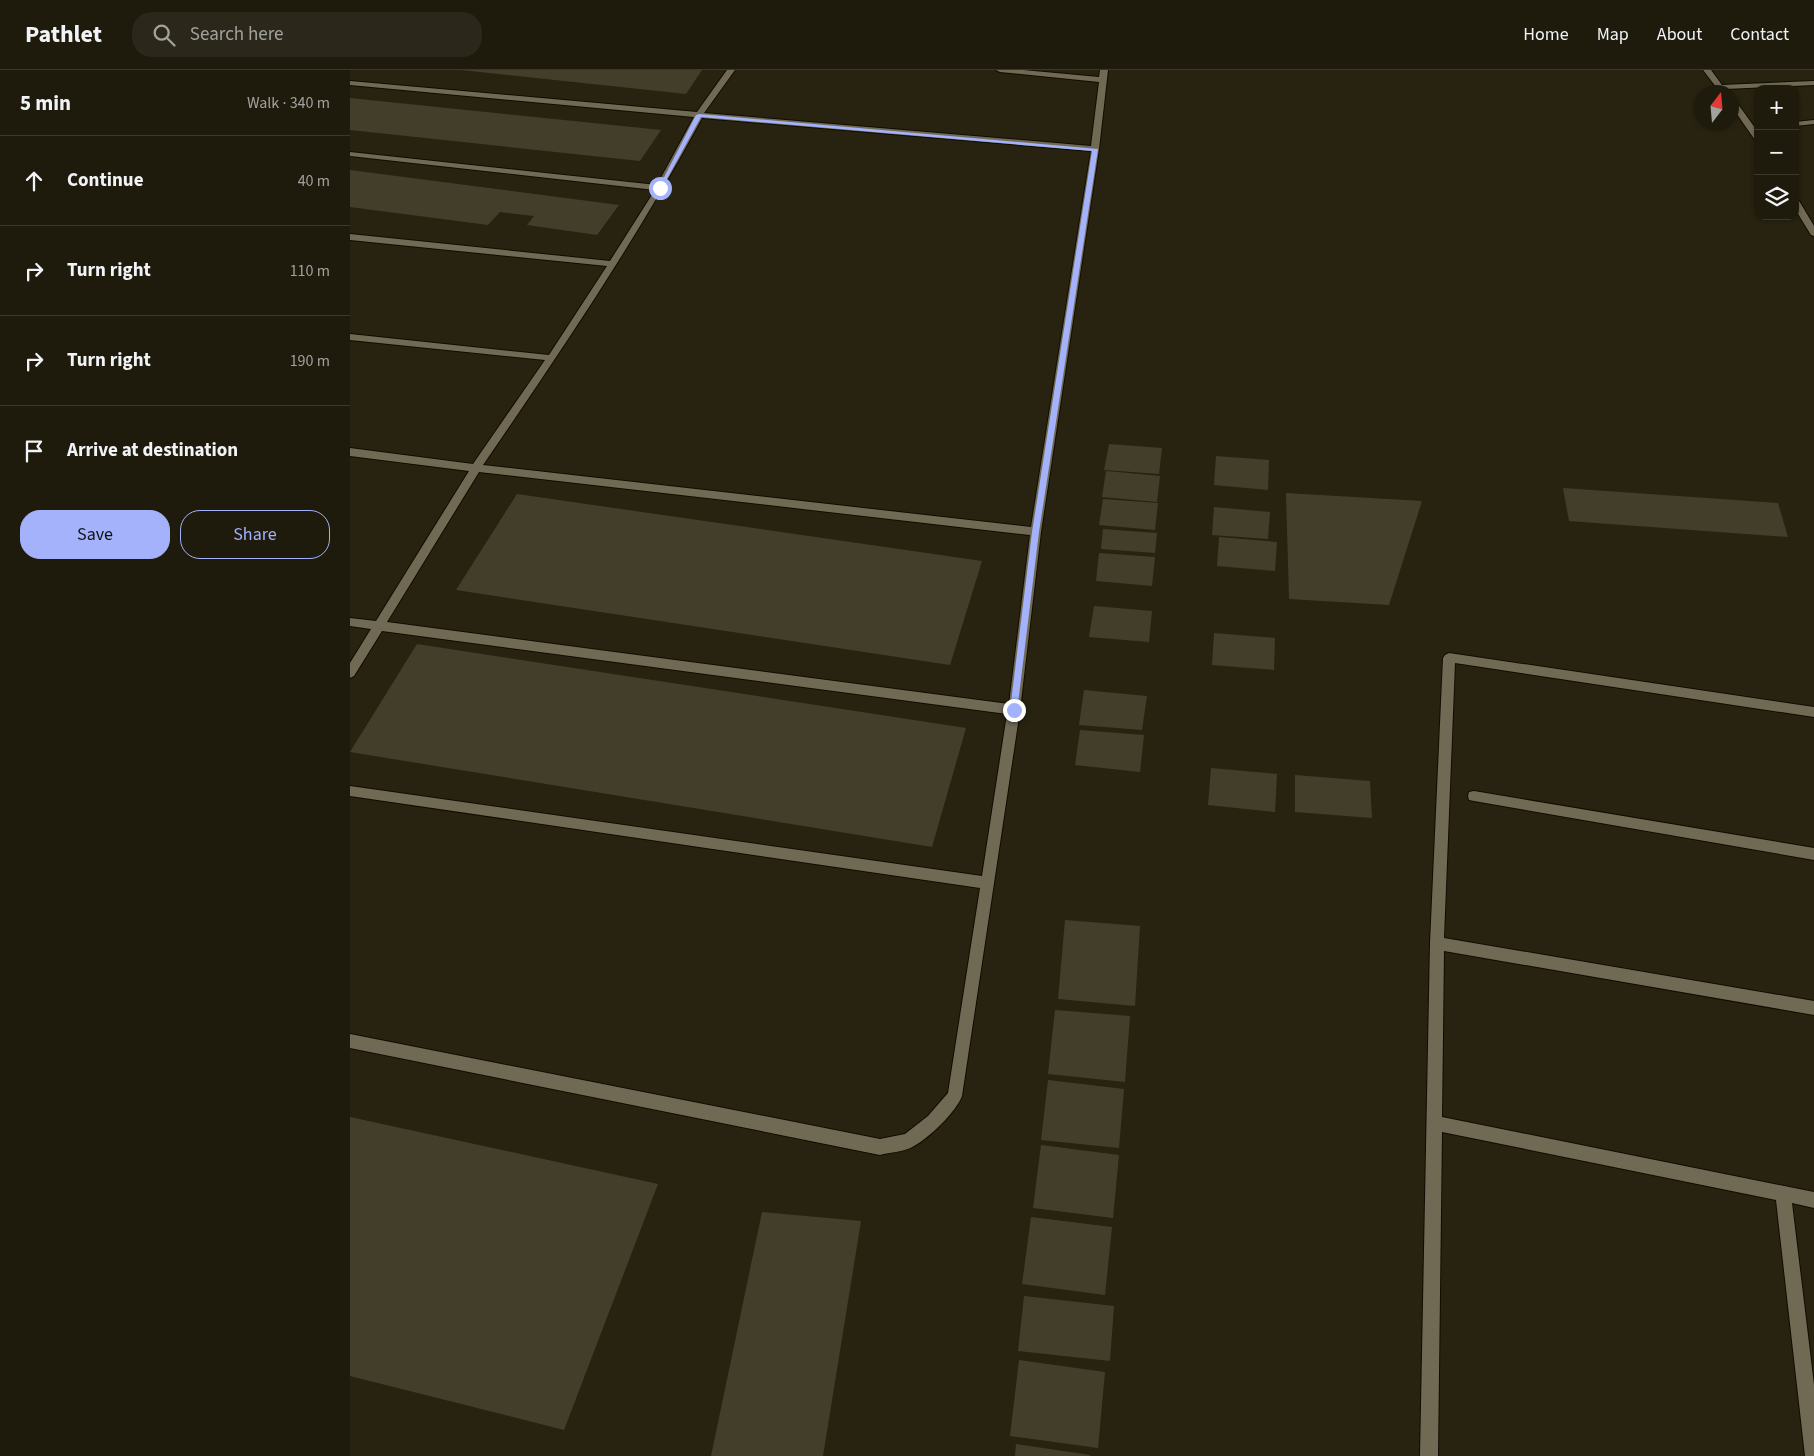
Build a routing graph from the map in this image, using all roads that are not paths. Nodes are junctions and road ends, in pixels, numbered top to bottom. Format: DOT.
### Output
graph roads {
  1 [pos="731,70"];
  2 [pos="1000,70"];
  3 [pos="1707,70"];
  4 [pos="1103,75"];
  5 [pos="350,83"];
  6 [pos="1814,83"];
  7 [pos="1718,85"];
  8 [pos="1739,89"];
  9 [pos="1739,110"];
  10 [pos="699,115"];
  11 [pos="1814,122"];
  12 [pos="1799,124"];
  13 [pos="1754,128"];
  14 [pos="1095,149"];
  15 [pos="350,154"];
  16 [pos="660,188"];
  17 [pos="1799,208"];
  18 [pos="1814,233"];
  19 [pos="350,237"];
  20 [pos="612,264"];
  21 [pos="350,337"];
  22 [pos="552,358"];
  23 [pos="350,452"];
  24 [pos="476,468"];
  25 [pos="1036,532"];
  26 [pos="350,622"];
  27 [pos="378,626"];
  28 [pos="350,673"];
  29 [pos="1014,710"];
  30 [pos="1814,712"];
  31 [pos="350,792"];
  32 [pos="1474,796"];
  33 [pos="1814,854"];
  34 [pos="987,883"];
  35 [pos="1437,943"];
  36 [pos="1814,1008"];
  37 [pos="350,1041"];
  38 [pos="1434,1123"];
  39 [pos="1783,1194"];
  40 [pos="1814,1200"];
  41 [pos="1429,1456"];
  42 [pos="1814,1456"];
  1 -- 10 [label="street"];
  2 -- 4 [label="street"];
  3 -- 7 [label="street"];
  4 -- 14 [label="street"];
  5 -- 10 [label="street"];
  6 -- 8 [label="street"];
  9 -- 13 [label="street"];
  10 -- 14 [label="street"];
  10 -- 16 [label="street"];
  11 -- 12 [label="street"];
  14 -- 25 [label="street"];
  15 -- 16 [label="street"];
  16 -- 20 [label="street"];
  17 -- 18 [label="street"];
  19 -- 20 [label="street"];
  20 -- 22 [label="street"];
  21 -- 22 [label="street"];
  22 -- 24 [label="street"];
  23 -- 24 [label="street"];
  24 -- 25 [label="street"];
  24 -- 27 [label="street"];
  25 -- 29 [label="street"];
  26 -- 27 [label="street"];
  27 -- 28 [label="street"];
  27 -- 29 [label="street"];
  29 -- 34 [label="street"];
  30 -- 35 [label="street"];
  31 -- 34 [label="street"];
  32 -- 33 [label="street"];
  34 -- 37 [label="street"];
  35 -- 36 [label="street"];
  35 -- 38 [label="street"];
  38 -- 39 [label="street"];
  38 -- 41 [label="street"];
  39 -- 40 [label="street"];
  39 -- 42 [label="street"];
}
